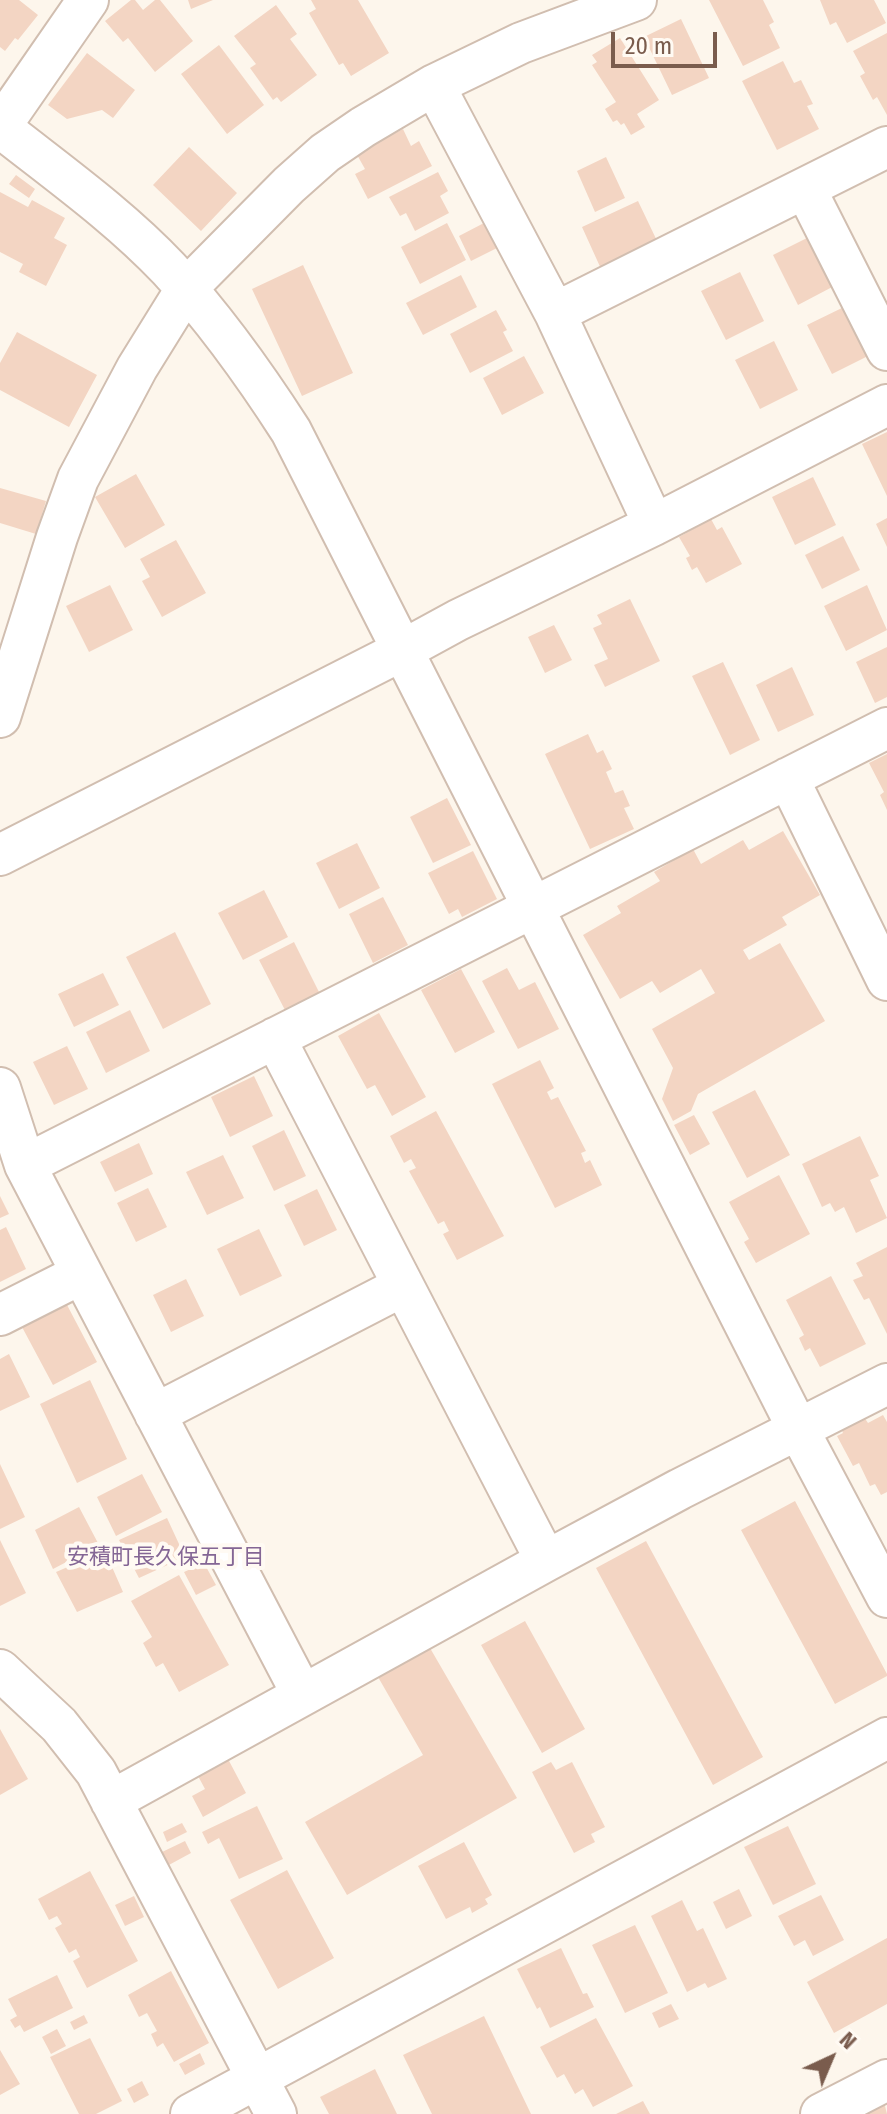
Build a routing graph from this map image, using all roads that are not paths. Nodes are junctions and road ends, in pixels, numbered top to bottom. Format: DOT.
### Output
graph roads {
  1 [pos="88,0"];
  2 [pos="636,0"];
  3 [pos="434,85"];
  4 [pos="0,127"];
  5 [pos="887,147"];
  6 [pos="805,188"];
  7 [pos="186,289"];
  8 [pos="555,313"];
  9 [pos="887,350"];
  10 [pos="887,405"];
  11 [pos="654,525"];
  12 [pos="403,650"];
  13 [pos="0,717"];
  14 [pos="887,728"];
  15 [pos="788,778"];
  16 [pos="0,855"];
  17 [pos="535,908"];
  18 [pos="887,980"];
  19 [pos="275,1038"];
  20 [pos="0,1088"];
  21 [pos="25,1165"];
  22 [pos="81,1274"];
  23 [pos="403,1286"];
  24 [pos="0,1315"];
  25 [pos="887,1384"];
  26 [pos="155,1414"];
  27 [pos="798,1429"];
  28 [pos="546,1561"];
  29 [pos="887,1597"];
  30 [pos="0,1670"];
  31 [pos="302,1694"];
  32 [pos="887,1738"];
  33 [pos="111,1801"];
  34 [pos="258,2077"];
  35 [pos="887,2080"];
  36 [pos="191,2114"];
  37 [pos="276,2114"];
  38 [pos="821,2114"];
  1 -- 4 [label="street"];
  2 -- 3 [label="street"];
  3 -- 7 [label="street"];
  3 -- 8 [label="street"];
  4 -- 7 [label="street"];
  5 -- 6 [label="street"];
  6 -- 8 [label="street"];
  6 -- 9 [label="street"];
  7 -- 12 [label="street"];
  7 -- 13 [label="street"];
  8 -- 11 [label="street"];
  10 -- 11 [label="street"];
  11 -- 12 [label="street"];
  12 -- 16 [label="street"];
  12 -- 17 [label="street"];
  14 -- 15 [label="street"];
  15 -- 17 [label="street"];
  15 -- 18 [label="street"];
  17 -- 19 [label="street"];
  17 -- 27 [label="street"];
  19 -- 21 [label="street"];
  19 -- 23 [label="street"];
  20 -- 21 [label="street"];
  21 -- 22 [label="street"];
  22 -- 24 [label="street"];
  22 -- 26 [label="street"];
  23 -- 26 [label="street"];
  23 -- 28 [label="street"];
  25 -- 27 [label="street"];
  26 -- 31 [label="street"];
  27 -- 28 [label="street"];
  27 -- 29 [label="street"];
  28 -- 31 [label="street"];
  30 -- 33 [label="street"];
  31 -- 33 [label="street"];
  32 -- 34 [label="street"];
  33 -- 34 [label="street"];
  34 -- 36 [label="street"];
  34 -- 37 [label="street"];
  35 -- 38 [label="street"];
}
